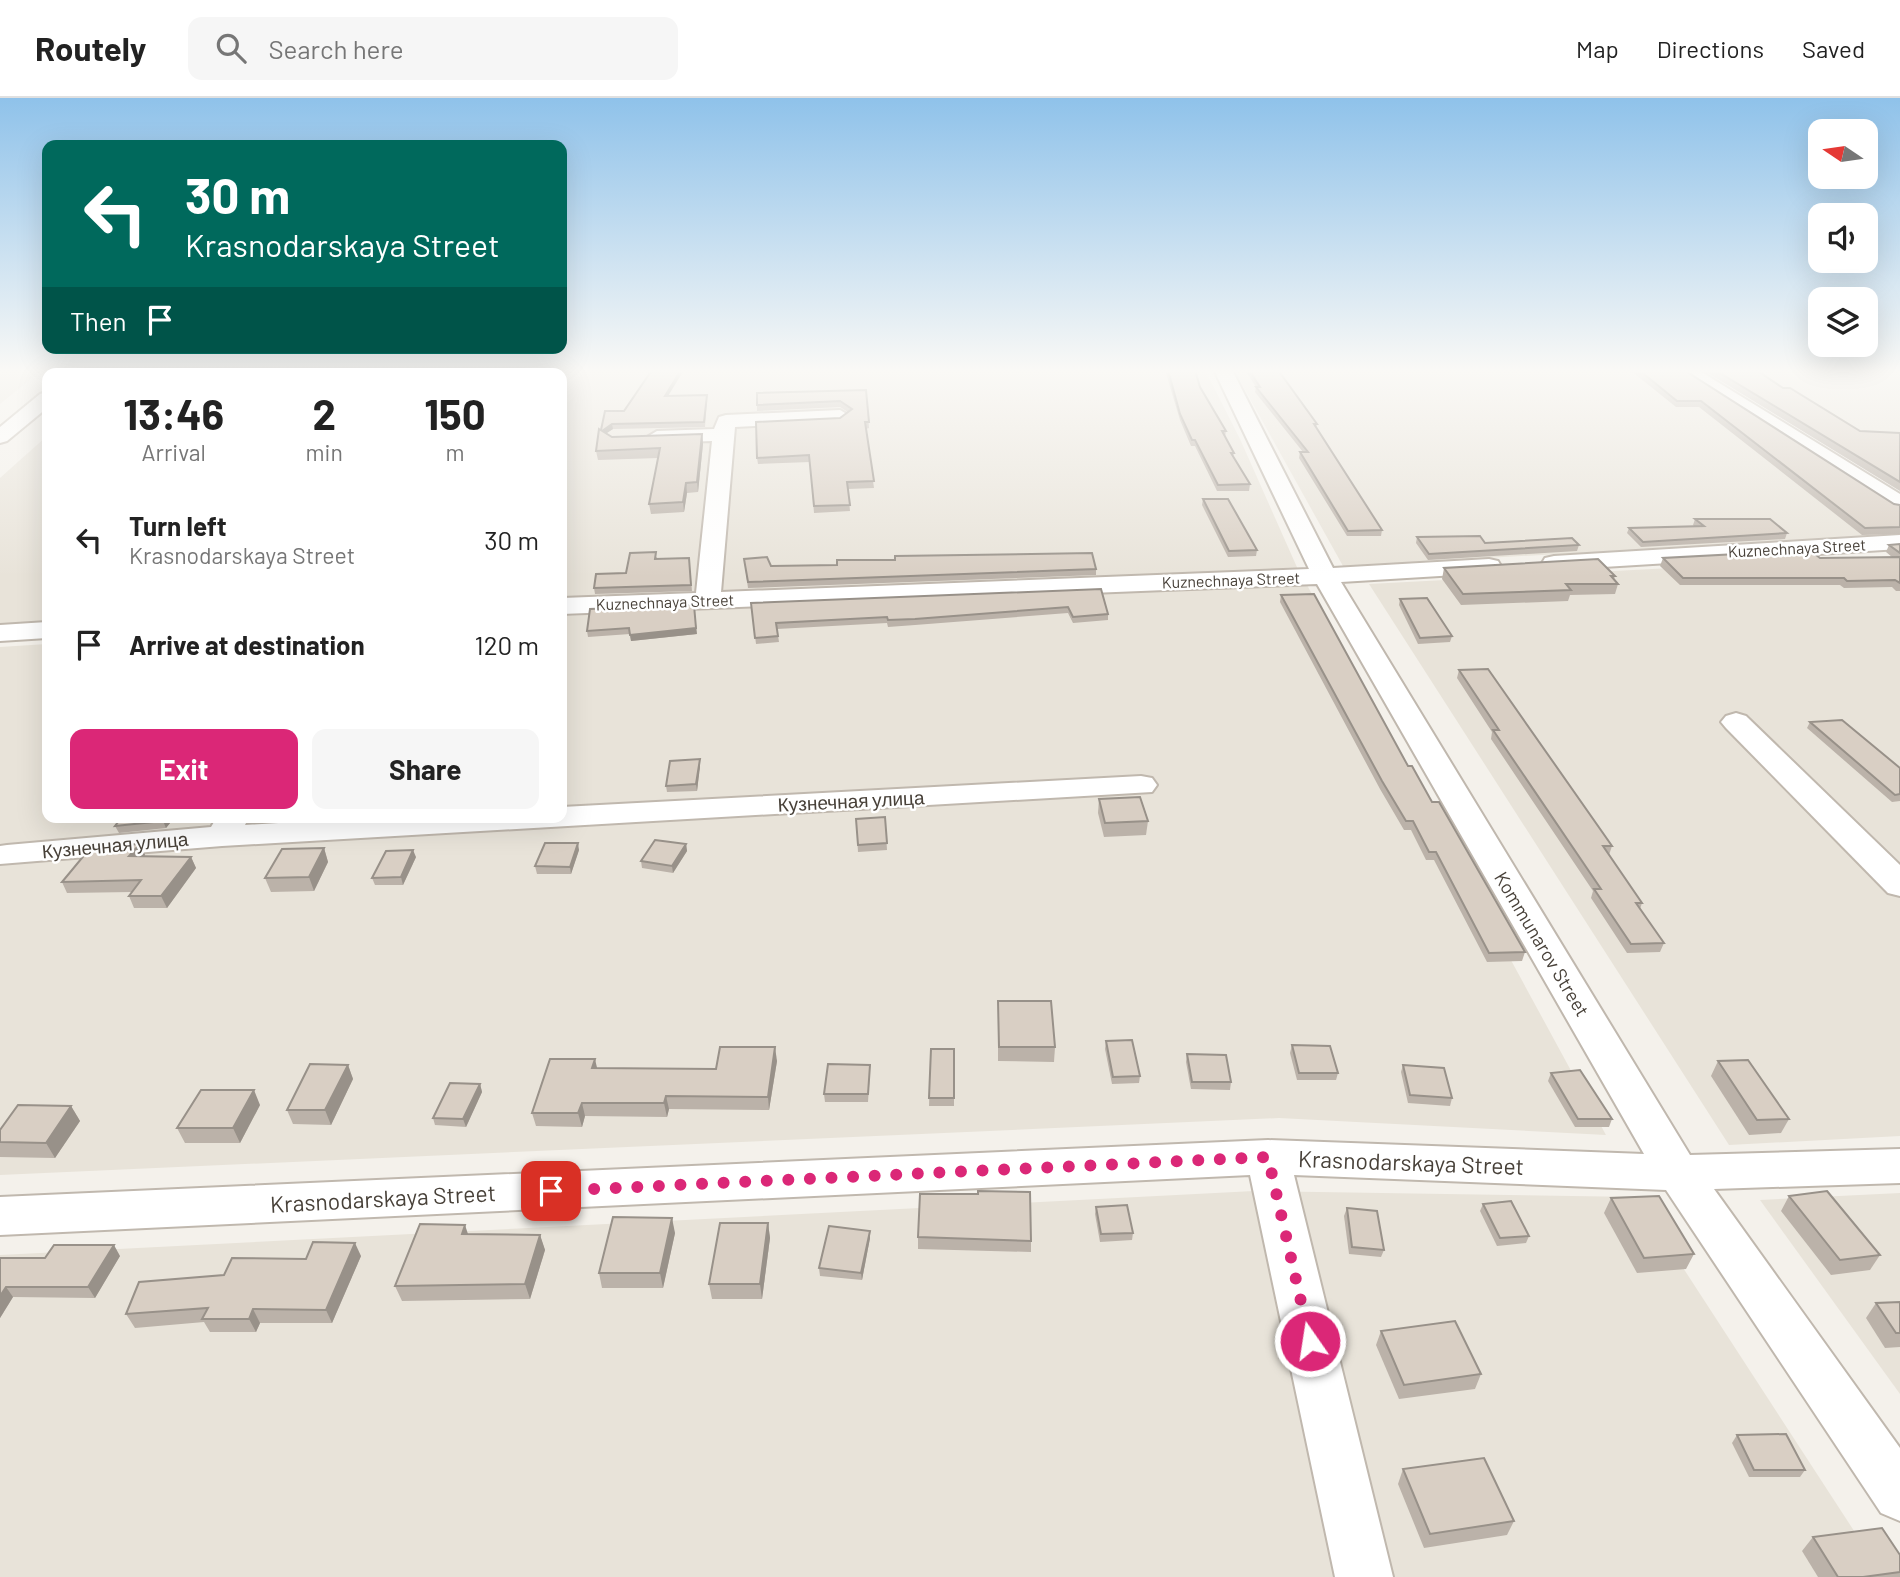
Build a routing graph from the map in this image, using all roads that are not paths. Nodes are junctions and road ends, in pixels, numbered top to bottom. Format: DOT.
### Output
graph roads {
  1 [pos="723,439"];
  2 [pos="1257,439"];
  3 [pos="1796,439"];
  4 [pos="1900,504"];
  5 [pos="1900,542"];
  6 [pos="1325,576"];
  7 [pos="708,600"];
  8 [pos="567,606"];
  9 [pos="42,630"];
  10 [pos="0,633"];
  11 [pos="1735,722"];
  12 [pos="1141,785"];
  13 [pos="567,817"];
  14 [pos="336,823"];
  15 [pos="228,826"];
  16 [pos="7,855"];
  17 [pos="1900,885"];
  18 [pos="1268,1157"];
  19 [pos="1900,1166"];
  20 [pos="1678,1173"];
  21 [pos="0,1216"];
  22 [pos="1900,1494"];
  23 [pos="1364,1577"];
  1 -- 7 [label="street"];
  2 -- 6 [label="street, Kommunarov Street"];
  3 -- 4 [label="street"];
  5 -- 6 [label="street, Kuznechnaya Street"];
  6 -- 7 [label="street, Kuznechnaya Street"];
  6 -- 20 [label="street, Kommunarov Street"];
  7 -- 8 [label="street, Kuznechnaya Street"];
  9 -- 10 [label="street"];
  11 -- 17 [label="street"];
  12 -- 13 [label="street, Кузнечная улица"];
  14 -- 15 [label="street, Кузнечная улица"];
  15 -- 16 [label="street, Кузнечная улица"];
  18 -- 20 [label="street, Krasnodarskaya Street"];
  18 -- 21 [label="street, Krasnodarskaya Street"];
  18 -- 23 [label="street"];
  19 -- 20 [label="street, Krasnodarskaya Street"];
  20 -- 22 [label="street, Kommunarov Street"];
}
